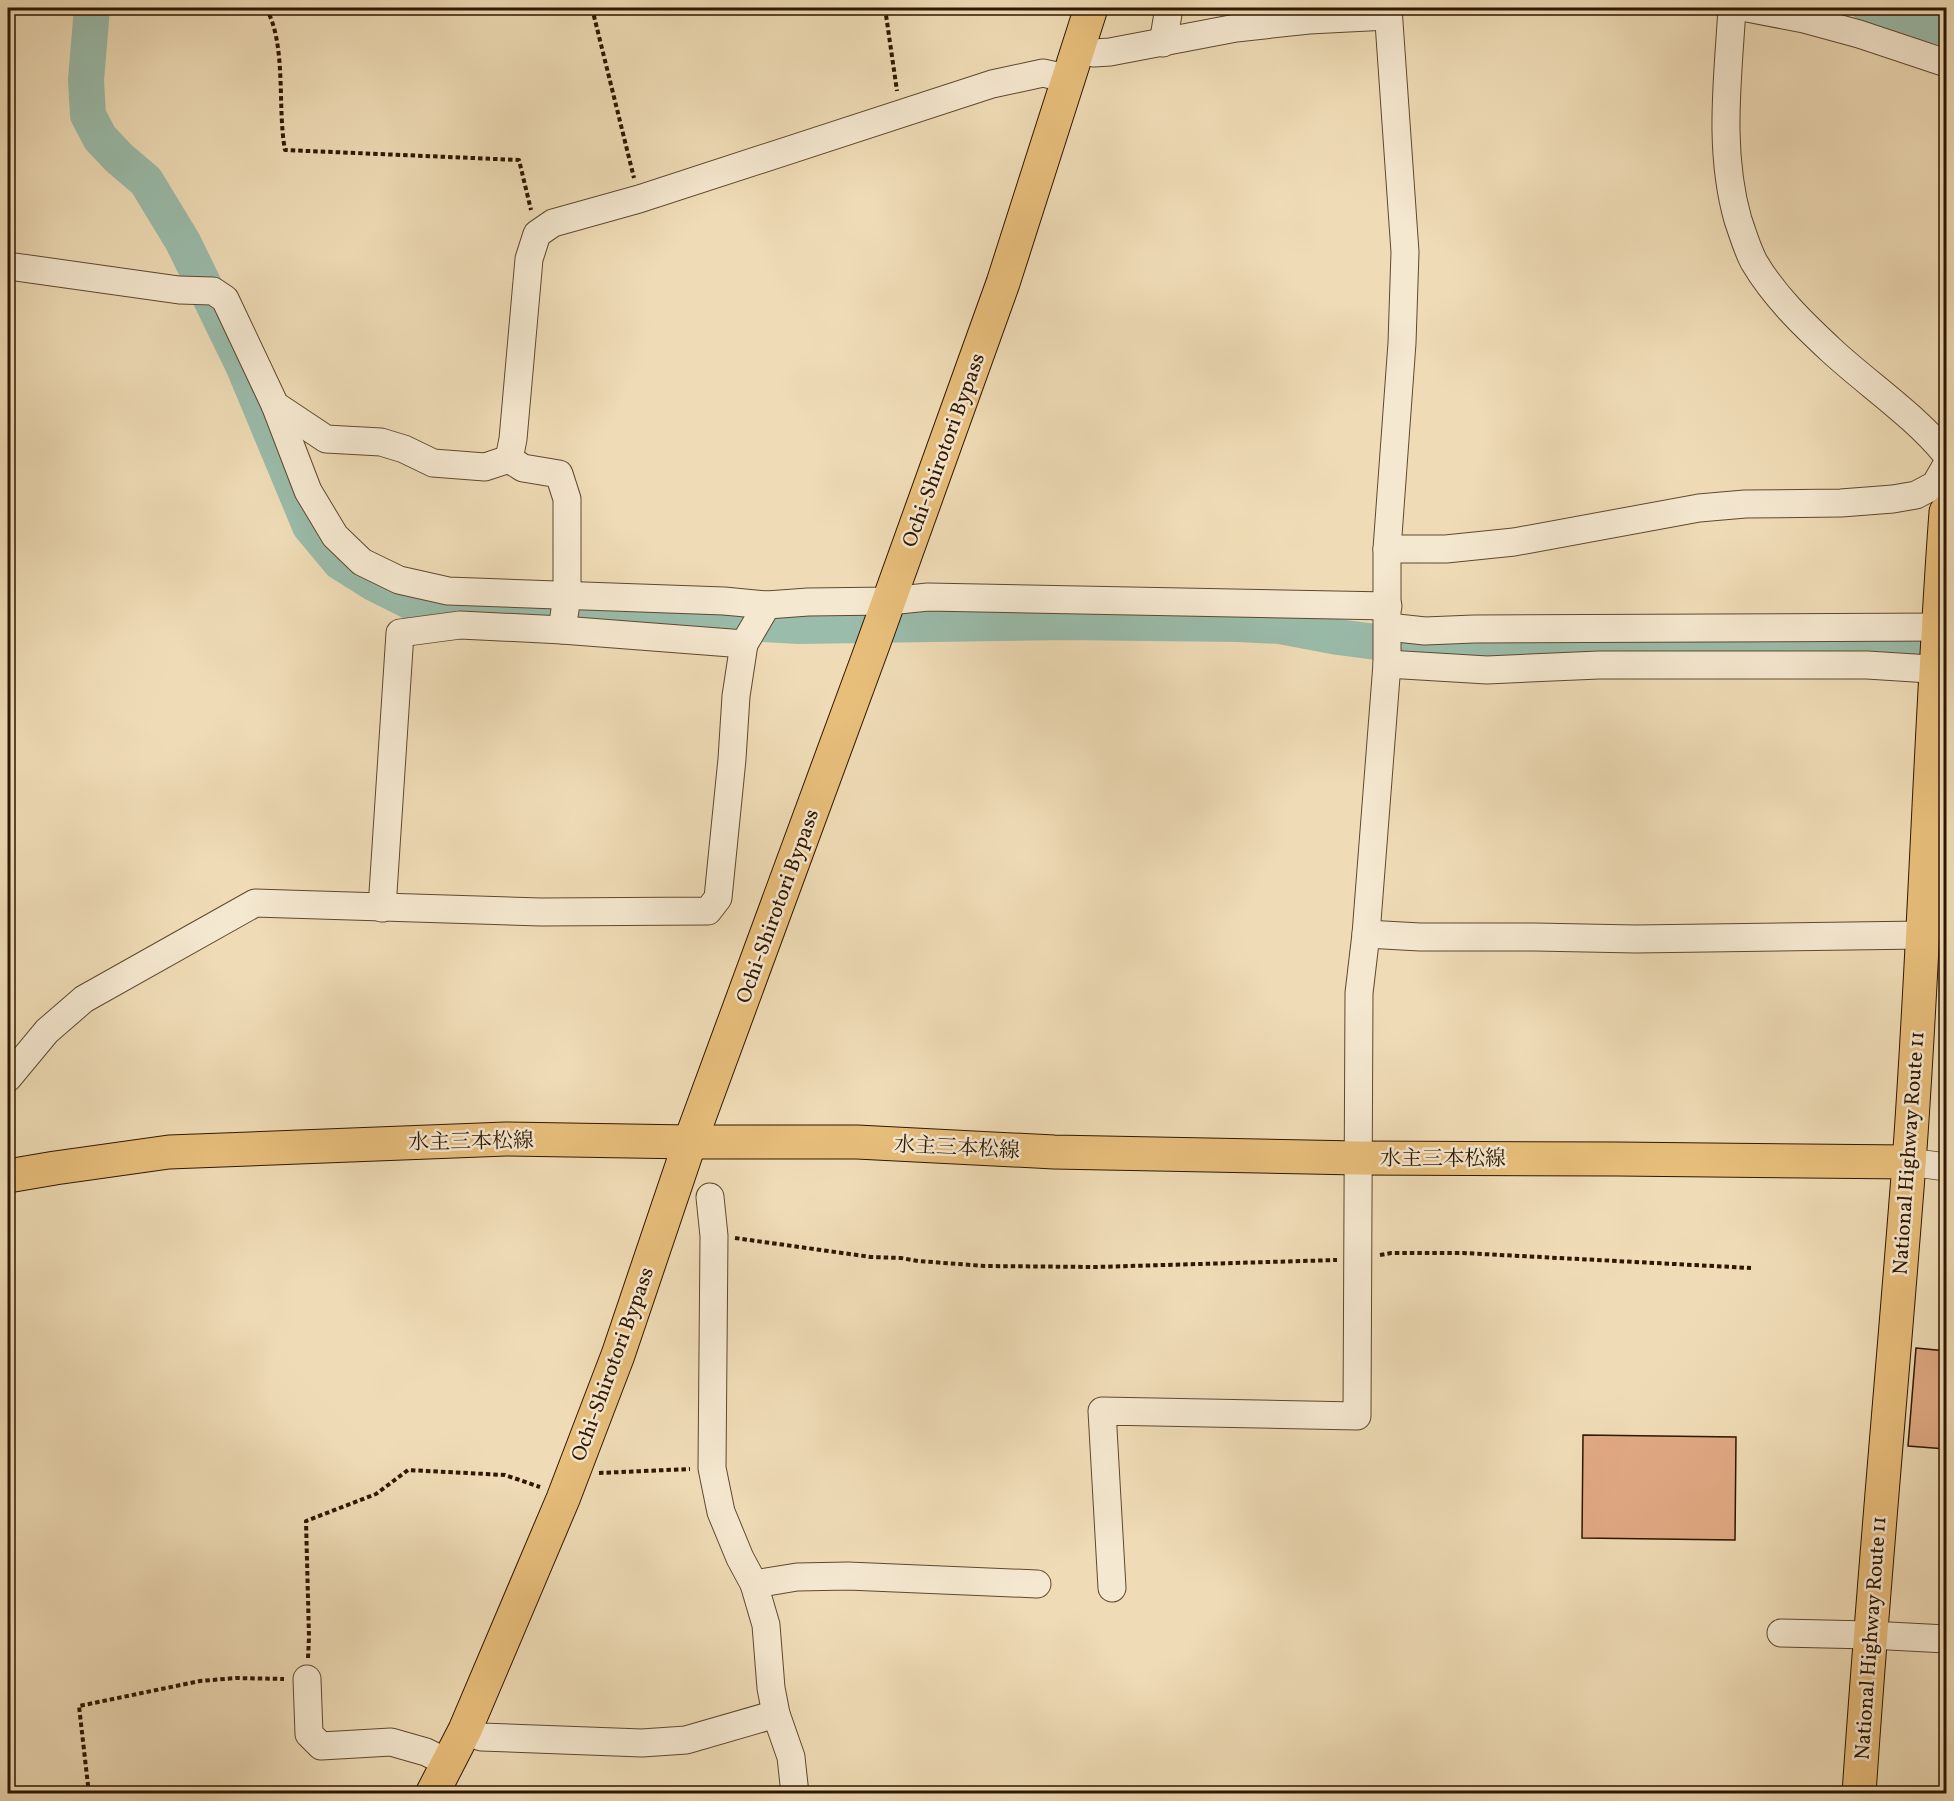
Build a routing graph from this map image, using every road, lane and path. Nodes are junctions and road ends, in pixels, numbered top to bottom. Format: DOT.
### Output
graph roads {
  1 [pos="266,8"];
  2 [pos="592,8"];
  3 [pos="885,8"];
  4 [pos="1091,8"];
  5 [pos="1169,8"];
  6 [pos="1732,8"];
  7 [pos="1747,8"];
  8 [pos="1388,12"];
  9 [pos="1163,43"];
  10 [pos="1947,63"];
  11 [pos="1074,64"];
  12 [pos="900,115"];
  13 [pos="639,199"];
  14 [pos="537,234"];
  15 [pos="8,267"];
  16 [pos="275,405"];
  17 [pos="1947,454"];
  18 [pos="509,459"];
  19 [pos="1947,466"];
  20 [pos="1947,512"];
  21 [pos="1387,549"];
  22 [pos="887,605"];
  23 [pos="765,609"];
  24 [pos="565,613"];
  25 [pos="1387,638"];
  26 [pos="746,642"];
  27 [pos="1940,648"];
  28 [pos="382,908"];
  29 [pos="1366,934"];
  30 [pos="1922,935"];
  31 [pos="8,1078"];
  32 [pos="690,1142"];
  33 [pos="1357,1158"];
  34 [pos="1909,1162"];
  35 [pos="1947,1167"];
  36 [pos="8,1176"];
  37 [pos="710,1197"];
  38 [pos="714,1236"];
  39 [pos="1359,1260"];
  40 [pos="1751,1268"];
  41 [pos="712,1468"];
  42 [pos="568,1485"];
  43 [pos="754,1584"];
  44 [pos="1037,1584"];
  45 [pos="1112,1588"];
  46 [pos="1780,1634"];
  47 [pos="1870,1635"];
  48 [pos="1947,1639"];
  49 [pos="307,1679"];
  50 [pos="776,1714"];
  51 [pos="465,1730"];
  52 [pos="448,1763"];
  53 [pos="89,1794"];
  54 [pos="432,1794"];
  55 [pos="795,1794"];
  56 [pos="1859,1794"];
  1 -- 14 [label="path"];
  2 -- 13 [label="path"];
  3 -- 12 [label="path"];
  4 -- 11 [label="main road, Ochi-Shirotori Bypass"];
  5 -- 9 [label="street"];
  6 -- 17 [label="street"];
  7 -- 10 [label="street"];
  8 -- 9 [label="street"];
  8 -- 21 [label="street"];
  9 -- 11 [label="street"];
  11 -- 12 [label="street"];
  11 -- 22 [label="main road, Ochi-Shirotori Bypass"];
  12 -- 13 [label="street"];
  13 -- 14 [label="street"];
  14 -- 18 [label="street"];
  15 -- 16 [label="street"];
  16 -- 18 [label="street"];
  16 -- 24 [label="street"];
  18 -- 24 [label="street"];
  19 -- 21 [label="street"];
  20 -- 27 [label="main road, National Highway Route 11"];
  21 -- 25 [label="street"];
  22 -- 23 [label="street"];
  22 -- 25 [label="street"];
  22 -- 32 [label="main road, Ochi-Shirotori Bypass"];
  23 -- 24 [label="street"];
  23 -- 26 [label="street"];
  24 -- 26 [label="street"];
  24 -- 28 [label="street"];
  25 -- 27 [label="street"];
  25 -- 27 [label="street"];
  25 -- 29 [label="street"];
  26 -- 28 [label="street"];
  27 -- 30 [label="main road, National Highway Route 11"];
  28 -- 31 [label="street"];
  29 -- 30 [label="street"];
  29 -- 33 [label="street"];
  30 -- 34 [label="main road, National Highway Route 11"];
  32 -- 33 [label="main road, 水主三本松線"];
  32 -- 36 [label="main road, 水主三本松線"];
  32 -- 42 [label="main road, Ochi-Shirotori Bypass"];
  33 -- 34 [label="main road, 水主三本松線"];
  33 -- 39 [label="street"];
  34 -- 35 [label="street"];
  34 -- 47 [label="main road, National Highway Route 11"];
  37 -- 38 [label="street"];
  38 -- 39 [label="path"];
  38 -- 41 [label="street"];
  39 -- 40 [label="path"];
  39 -- 45 [label="street"];
  41 -- 42 [label="path"];
  41 -- 43 [label="street"];
  42 -- 49 [label="path"];
  42 -- 51 [label="main road, Ochi-Shirotori Bypass"];
  43 -- 44 [label="street"];
  43 -- 50 [label="street"];
  46 -- 47 [label="street"];
  47 -- 48 [label="street"];
  47 -- 56 [label="main road, National Highway Route 11"];
  49 -- 52 [label="street"];
  49 -- 53 [label="path"];
  50 -- 51 [label="street"];
  50 -- 55 [label="street"];
  51 -- 52 [label="main road, Ochi-Shirotori Bypass"];
  52 -- 54 [label="main road, Ochi-Shirotori Bypass"];
}
